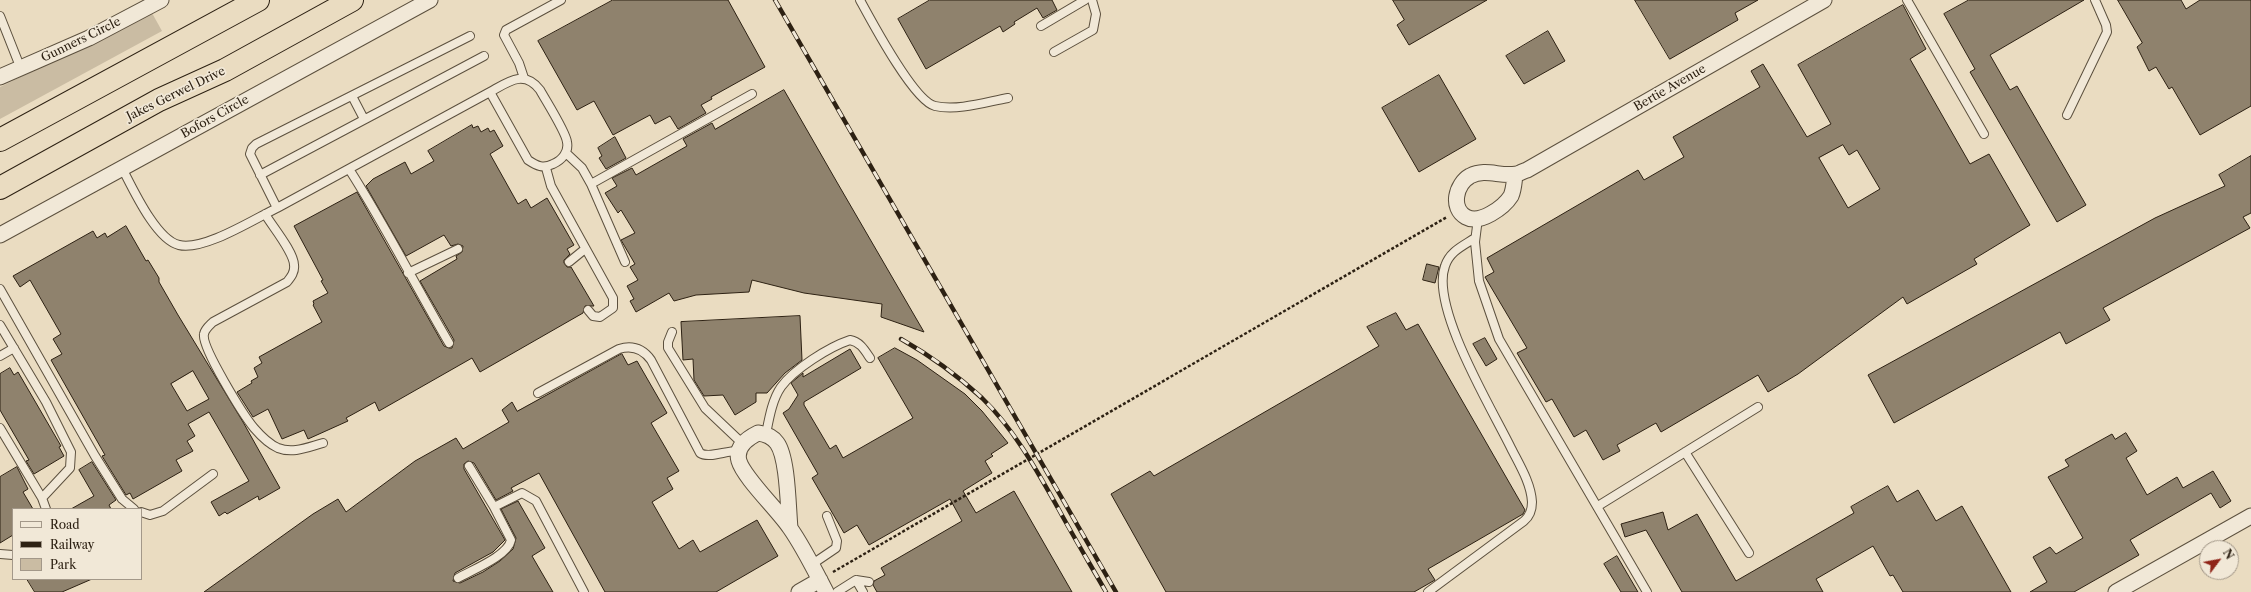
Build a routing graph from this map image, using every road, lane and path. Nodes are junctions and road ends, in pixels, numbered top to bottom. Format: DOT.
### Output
graph roads {
  1 [pos="258,0"];
  2 [pos="352,0"];
  3 [pos="430,0"];
  4 [pos="561,0"];
  5 [pos="860,0"];
  6 [pos="1085,0"];
  7 [pos="1092,0"];
  8 [pos="1824,0"];
  9 [pos="1907,0"];
  10 [pos="2095,0"];
  11 [pos="153,2"];
  12 [pos="0,16"];
  13 [pos="1041,26"];
  14 [pos="470,36"];
  15 [pos="1054,52"];
  16 [pos="484,56"];
  17 [pos="21,69"];
  18 [pos="0,77"];
  19 [pos="524,78"];
  20 [pos="490,92"];
  21 [pos="752,94"];
  22 [pos="352,96"];
  23 [pos="1008,98"];
  24 [pos="2067,115"];
  25 [pos="364,119"];
  26 [pos="1984,134"];
  27 [pos="0,140"];
  28 [pos="566,153"];
  29 [pos="122,168"];
  30 [pos="546,168"];
  31 [pos="348,169"];
  32 [pos="260,175"];
  33 [pos="1515,175"];
  34 [pos="591,184"];
  35 [pos="0,188"];
  36 [pos="277,208"];
  37 [pos="1459,210"];
  38 [pos="264,214"];
  39 [pos="1478,218"];
  40 [pos="0,235"];
  41 [pos="1476,238"];
  42 [pos="458,248"];
  43 [pos="585,249"];
  44 [pos="568,262"];
  45 [pos="625,262"];
  46 [pos="408,273"];
  47 [pos="0,289"];
  48 [pos="588,310"];
  49 [pos="0,325"];
  50 [pos="672,332"];
  51 [pos="448,343"];
  52 [pos="14,348"];
  53 [pos="0,356"];
  54 [pos="870,358"];
  55 [pos="538,393"];
  56 [pos="1758,407"];
  57 [pos="0,428"];
  58 [pos="766,434"];
  59 [pos="323,442"];
  60 [pos="741,447"];
  61 [pos="1685,452"];
  62 [pos="469,466"];
  63 [pos="213,474"];
  64 [pos="42,498"];
  65 [pos="1598,506"];
  66 [pos="494,507"];
  67 [pos="46,508"];
  68 [pos="133,508"];
  69 [pos="142,512"];
  70 [pos="827,516"];
  71 [pos="2251,516"];
  72 [pos="790,528"];
  73 [pos="0,554"];
  74 [pos="1748,554"];
  75 [pos="12,555"];
  76 [pos="811,565"];
  77 [pos="458,578"];
  78 [pos="856,580"];
  79 [pos="869,582"];
  80 [pos="823,586"];
  81 [pos="584,592"];
  82 [pos="798,592"];
  83 [pos="837,592"];
  84 [pos="863,592"];
  85 [pos="1428,592"];
  86 [pos="1647,592"];
  87 [pos="2116,592"];
  1 -- 27 [label="highway"];
  2 -- 35 [label="highway, Jakes Gerwel Drive"];
  3 -- 29 [label="street, Bofors Circle"];
  4 -- 19 [label="lane"];
  5 -- 23 [label="lane"];
  6 -- 13 [label="lane"];
  7 -- 15 [label="lane"];
  8 -- 33 [label="street, Bertie Avenue"];
  9 -- 26 [label="lane"];
  10 -- 24 [label="lane"];
  11 -- 17 [label="street, Gunners Circle"];
  12 -- 17 [label="lane"];
  14 -- 22 [label="lane"];
  16 -- 25 [label="lane"];
  17 -- 18 [label="street, Gunners Circle"];
  19 -- 20 [label="lane"];
  19 -- 28 [label="lane"];
  20 -- 30 [label="lane"];
  20 -- 31 [label="lane"];
  21 -- 34 [label="lane"];
  22 -- 25 [label="lane"];
  22 -- 32 [label="lane"];
  25 -- 32 [label="lane"];
  28 -- 30 [label="lane"];
  28 -- 34 [label="lane"];
  29 -- 38 [label="lane"];
  29 -- 40 [label="street, Bofors Circle"];
  30 -- 43 [label="lane"];
  31 -- 36 [label="lane"];
  31 -- 46 [label="lane"];
  32 -- 36 [label="lane"];
  33 -- 37 [label="street"];
  33 -- 39 [label="street"];
  34 -- 45 [label="lane"];
  36 -- 38 [label="lane"];
  37 -- 39 [label="street"];
  37 -- 80 [label="path"];
  38 -- 59 [label="lane"];
  39 -- 41 [label="lane"];
  41 -- 65 [label="lane"];
  41 -- 85 [label="lane"];
  42 -- 46 [label="lane"];
  43 -- 44 [label="lane"];
  43 -- 48 [label="lane"];
  46 -- 51 [label="lane"];
  47 -- 68 [label="lane"];
  49 -- 52 [label="lane"];
  50 -- 60 [label="lane"];
  52 -- 53 [label="lane"];
  52 -- 64 [label="lane"];
  54 -- 58 [label="lane"];
  55 -- 60 [label="lane"];
  56 -- 61 [label="lane"];
  57 -- 64 [label="lane"];
  58 -- 60 [label="street"];
  58 -- 72 [label="street"];
  60 -- 72 [label="street"];
  61 -- 65 [label="lane"];
  61 -- 74 [label="lane"];
  62 -- 66 [label="lane"];
  63 -- 69 [label="lane"];
  64 -- 67 [label="lane"];
  65 -- 86 [label="lane"];
  66 -- 77 [label="lane"];
  66 -- 81 [label="lane"];
  70 -- 76 [label="lane"];
  71 -- 87 [label="street"];
  72 -- 76 [label="street"];
  73 -- 75 [label="lane"];
  76 -- 80 [label="street"];
  78 -- 79 [label="lane"];
  78 -- 83 [label="lane"];
  78 -- 84 [label="lane"];
  80 -- 82 [label="street"];
}
